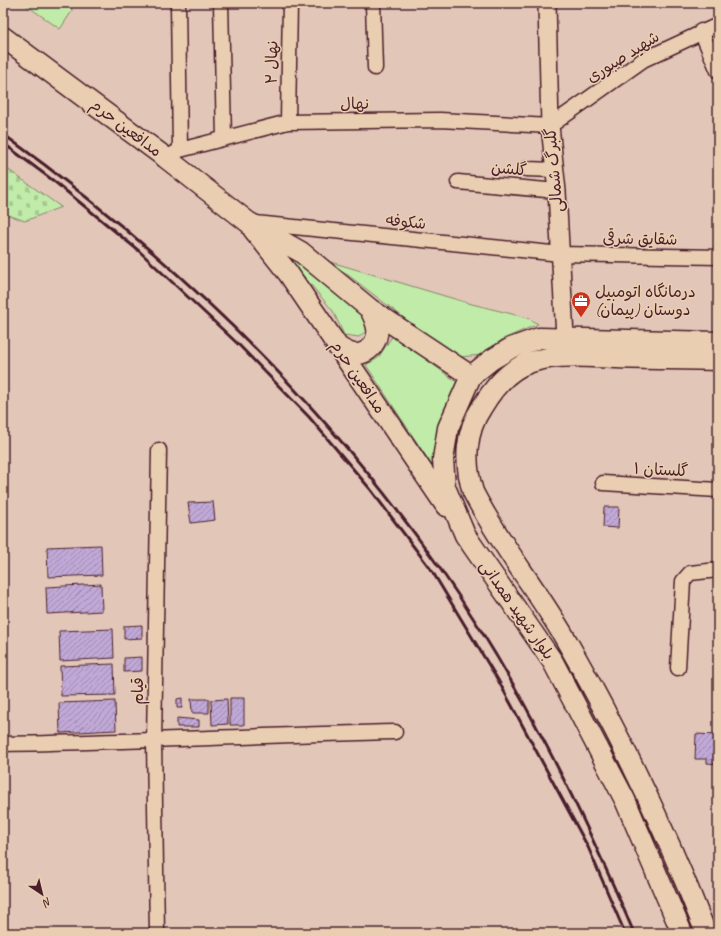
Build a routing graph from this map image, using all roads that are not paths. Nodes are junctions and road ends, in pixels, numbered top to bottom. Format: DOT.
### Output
graph roads {
  1 [pos="178,3"];
  2 [pos="221,3"];
  3 [pos="290,3"];
  4 [pos="373,3"];
  5 [pos="547,3"];
  6 [pos="718,25"];
  7 [pos="701,31"];
  8 [pos="3,36"];
  9 [pos="375,68"];
  10 [pos="718,71"];
  11 [pos="288,122"];
  12 [pos="550,126"];
  13 [pos="224,138"];
  14 [pos="173,154"];
  15 [pos="526,169"];
  16 [pos="555,170"];
  17 [pos="458,182"];
  18 [pos="557,190"];
  19 [pos="248,222"];
  20 [pos="561,254"];
  21 [pos="718,257"];
  22 [pos="370,309"];
  23 [pos="565,337"];
  24 [pos="718,342"];
  25 [pos="338,347"];
  26 [pos="566,357"];
  27 [pos="718,360"];
  28 [pos="471,376"];
  29 [pos="159,450"];
  30 [pos="603,483"];
  31 [pos="718,490"];
  32 [pos="465,534"];
  33 [pos="718,570"];
  34 [pos="678,668"];
  35 [pos="585,676"];
  36 [pos="566,686"];
  37 [pos="396,732"];
  38 [pos="154,741"];
  39 [pos="3,744"];
  40 [pos="157,933"];
  41 [pos="682,933"];
  42 [pos="706,933"];
  1 -- 14 [label="street"];
  2 -- 13 [label="street"];
  3 -- 11 [label="street, نهال ۲"];
  4 -- 9 [label="street"];
  5 -- 12 [label="street, گلبرگ شمالی"];
  6 -- 7 [label="street, شهید صبوری"];
  7 -- 10 [label="street"];
  7 -- 12 [label="street, شهید صبوری"];
  8 -- 14 [label="main road, مدافعین حرم"];
  11 -- 12 [label="street, نهال"];
  11 -- 13 [label="street, نهال"];
  12 -- 16 [label="street, گلبرگ شمالی"];
  13 -- 14 [label="street, نهال"];
  14 -- 19 [label="main road, مدافعین حرم"];
  15 -- 16 [label="street"];
  16 -- 18 [label="street, گلبرگ شمالی"];
  17 -- 18 [label="street, گلشن"];
  18 -- 20 [label="street, گلبرگ شمالی"];
  19 -- 20 [label="street, شکوفه"];
  19 -- 22 [label="main road, مدافعین حرم"];
  19 -- 25 [label="main road, مدافعین حرم"];
  20 -- 21 [label="street, شقایق شرقی"];
  20 -- 23 [label="street, گلبرگ شمالی"];
  22 -- 25 [label="main road"];
  22 -- 28 [label="main road, مدافعین حرم"];
  23 -- 24 [label="main road, بلوار شهید همدانی"];
  23 -- 26 [label="main road"];
  23 -- 28 [label="main road, بلوار شهید همدانی"];
  25 -- 32 [label="main road, مدافعین حرم"];
  26 -- 27 [label="main road, بلوار شهید همدانی"];
  26 -- 35 [label="main road, بلوار شهید همدانی"];
  28 -- 32 [label="main road, بلوار شهید همدانی"];
  29 -- 38 [label="street, قیام"];
  30 -- 31 [label="street, گلستان ۱"];
  32 -- 36 [label="main road, بلوار شهید همدانی"];
  33 -- 34 [label="street"];
  35 -- 36 [label="main road"];
  35 -- 42 [label="main road, بلوار شهید همدانی"];
  36 -- 41 [label="main road, بلوار شهید همدانی"];
  37 -- 38 [label="street"];
  38 -- 39 [label="street"];
  38 -- 40 [label="street, قیام"];
}
